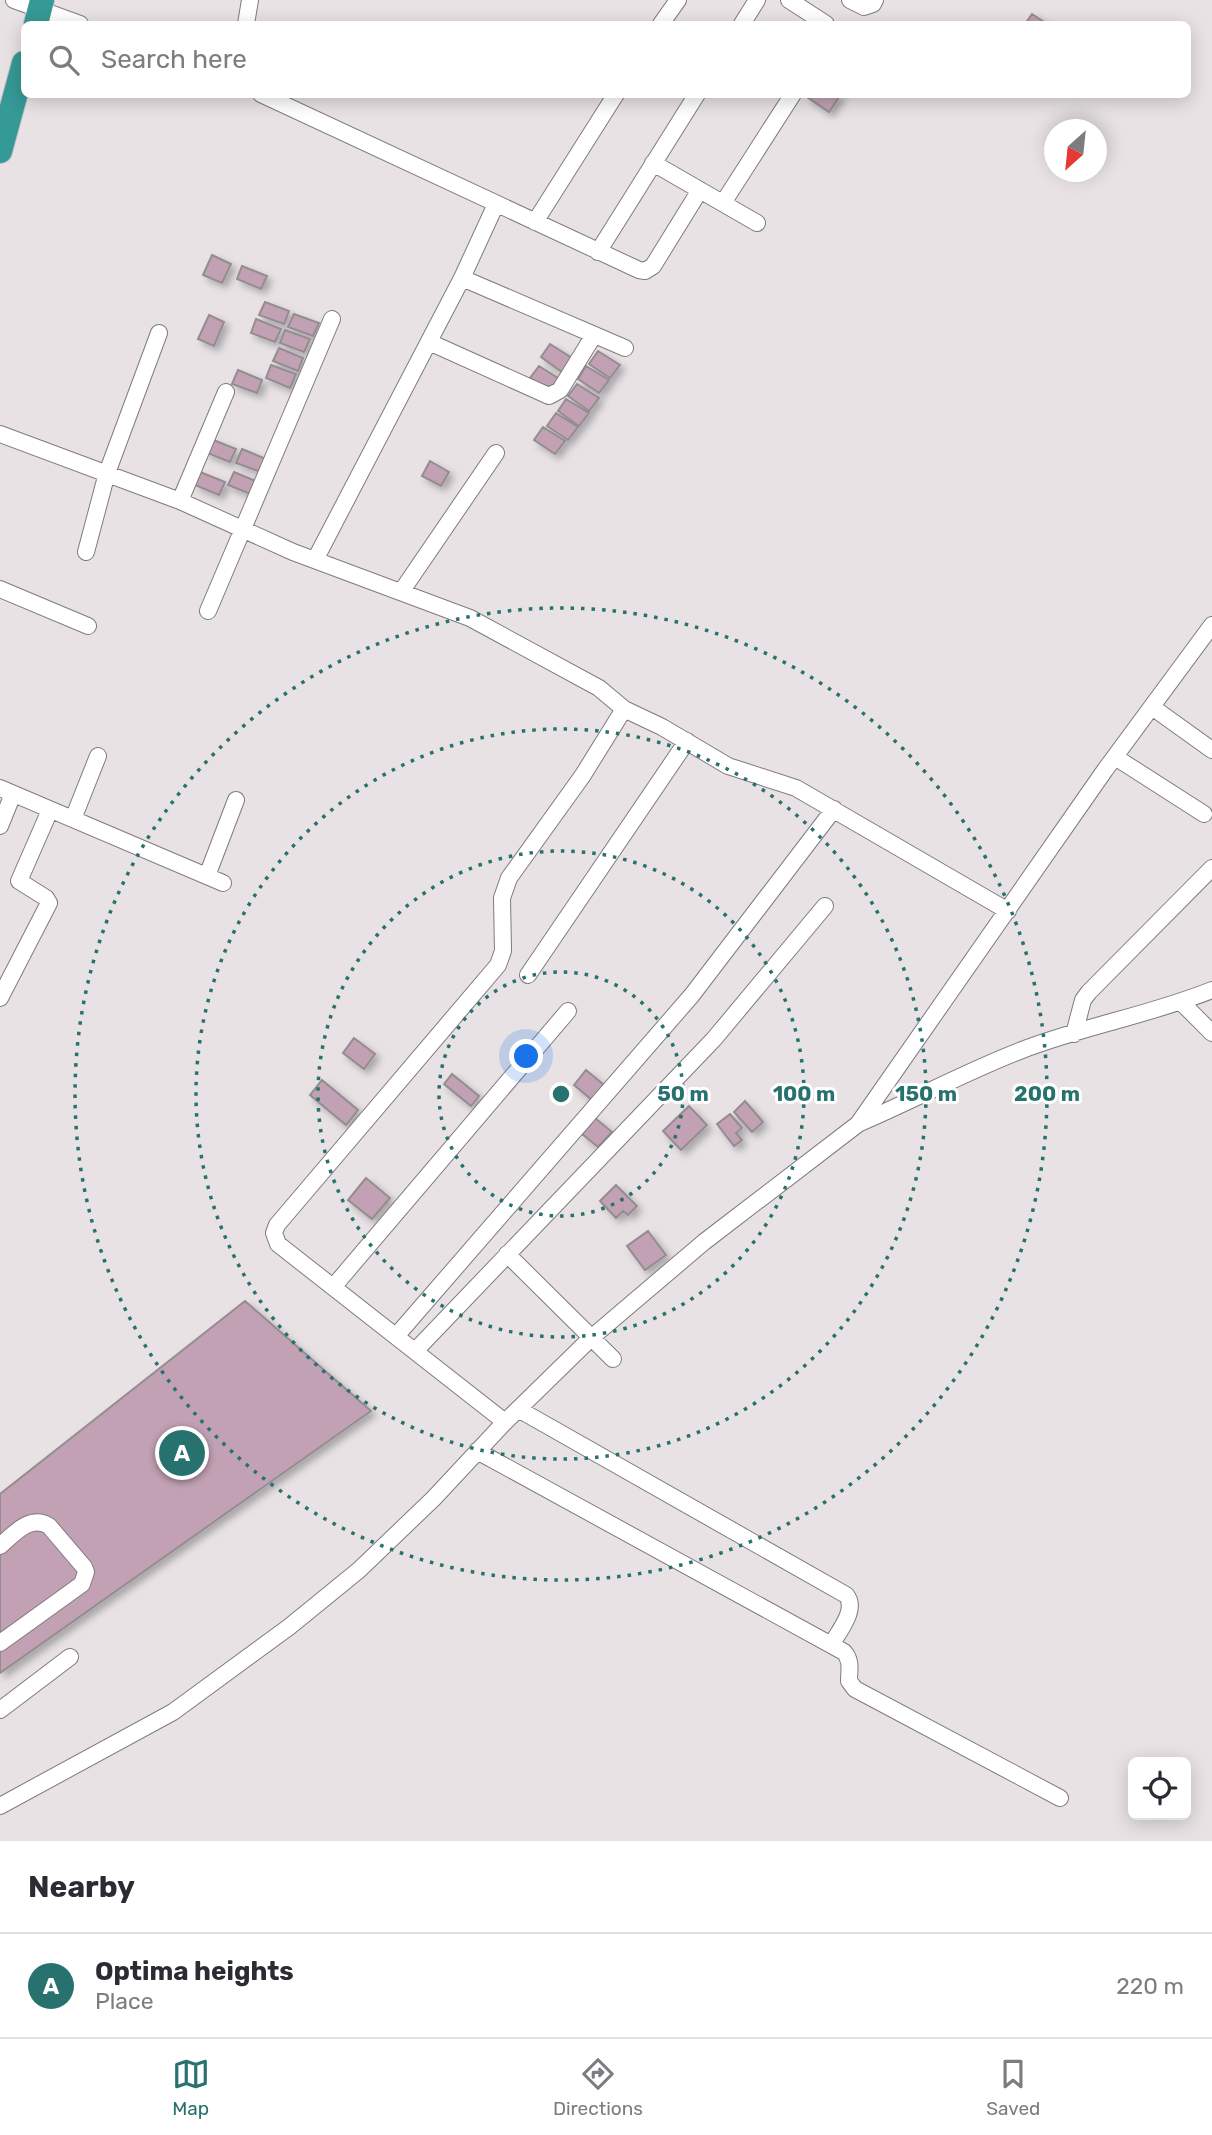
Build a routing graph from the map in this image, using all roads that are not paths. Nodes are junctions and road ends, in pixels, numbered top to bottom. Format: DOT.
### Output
graph roads {
  1 [pos="14,0"];
  2 [pos="250,0"];
  3 [pos="678,0"];
  4 [pos="757,0"];
  5 [pos="789,0"];
  6 [pos="850,0"];
  7 [pos="875,0"];
  8 [pos="39,11"];
  9 [pos="71,21"];
  10 [pos="246,21"];
  11 [pos="664,21"];
  12 [pos="744,21"];
  13 [pos="821,21"];
  14 [pos="21,68"];
  15 [pos="8,90"];
  16 [pos="270,98"];
  17 [pos="613,98"];
  18 [pos="694,98"];
  19 [pos="790,98"];
  20 [pos="0,151"];
  21 [pos="653,163"];
  22 [pos="700,190"];
  23 [pos="723,203"];
  24 [pos="496,204"];
  25 [pos="535,222"];
  26 [pos="757,223"];
  27 [pos="598,251"];
  28 [pos="462,278"];
  29 [pos="332,319"];
  30 [pos="159,333"];
  31 [pos="594,335"];
  32 [pos="429,342"];
  33 [pos="625,348"];
  34 [pos="226,392"];
  35 [pos="0,434"];
  36 [pos="496,453"];
  37 [pos="107,473"];
  38 [pos="180,501"];
  39 [pos="244,530"];
  40 [pos="86,552"];
  41 [pos="315,560"];
  42 [pos="0,589"];
  43 [pos="401,592"];
  44 [pos="208,611"];
  45 [pos="1212,625"];
  46 [pos="88,626"];
  47 [pos="1152,707"];
  48 [pos="624,709"];
  49 [pos="687,741"];
  50 [pos="1212,750"];
  51 [pos="98,756"];
  52 [pos="1115,757"];
  53 [pos="7,791"];
  54 [pos="236,800"];
  55 [pos="834,809"];
  56 [pos="50,810"];
  57 [pos="1203,814"];
  58 [pos="73,819"];
  59 [pos="0,826"];
  60 [pos="1212,868"];
  61 [pos="207,876"];
  62 [pos="223,883"];
  63 [pos="825,906"];
  64 [pos="1008,911"];
  65 [pos="528,975"];
  66 [pos="1212,990"];
  67 [pos="0,998"];
  68 [pos="1182,1003"];
  69 [pos="568,1011"];
  70 [pos="1212,1033"];
  71 [pos="1074,1034"];
  72 [pos="858,1124"];
  73 [pos="507,1254"];
  74 [pos="334,1286"];
  75 [pos="397,1335"];
  76 [pos="591,1338"];
  77 [pos="416,1350"];
  78 [pos="613,1359"];
  79 [pos="518,1409"];
  80 [pos="505,1422"];
  81 [pos="477,1451"];
  82 [pos="0,1546"];
  83 [pos="0,1643"];
  84 [pos="831,1645"];
  85 [pos="70,1657"];
  86 [pos="0,1710"];
  87 [pos="1060,1798"];
  88 [pos="0,1806"];
  1 -- 8 [label="street"];
  2 -- 10 [label="street"];
  3 -- 11 [label="street"];
  4 -- 12 [label="street"];
  5 -- 13 [label="street"];
  6 -- 7 [label="street"];
  8 -- 9 [label="street"];
  14 -- 15 [label="highway"];
  15 -- 20 [label="highway"];
  16 -- 24 [label="street"];
  17 -- 25 [label="street"];
  18 -- 21 [label="street"];
  19 -- 23 [label="street"];
  21 -- 22 [label="street"];
  21 -- 27 [label="street"];
  22 -- 23 [label="street"];
  22 -- 27 [label="street"];
  23 -- 26 [label="street"];
  24 -- 25 [label="street"];
  24 -- 28 [label="street"];
  25 -- 27 [label="street"];
  28 -- 31 [label="street"];
  28 -- 32 [label="street"];
  29 -- 39 [label="street"];
  30 -- 37 [label="street"];
  31 -- 32 [label="street"];
  31 -- 33 [label="street"];
  32 -- 41 [label="street"];
  34 -- 38 [label="street"];
  35 -- 37 [label="street"];
  36 -- 43 [label="street"];
  37 -- 38 [label="street"];
  37 -- 40 [label="street"];
  38 -- 39 [label="street"];
  39 -- 41 [label="street"];
  39 -- 44 [label="street"];
  41 -- 43 [label="street"];
  42 -- 46 [label="street"];
  43 -- 48 [label="street"];
  45 -- 47 [label="street"];
  47 -- 50 [label="street"];
  47 -- 52 [label="street"];
  48 -- 49 [label="street"];
  48 -- 74 [label="street"];
  49 -- 55 [label="street"];
  49 -- 65 [label="street"];
  51 -- 58 [label="street"];
  52 -- 57 [label="street"];
  52 -- 64 [label="street"];
  53 -- 56 [label="street"];
  53 -- 59 [label="street"];
  54 -- 61 [label="street"];
  55 -- 64 [label="street"];
  55 -- 75 [label="street"];
  56 -- 58 [label="street"];
  56 -- 67 [label="street"];
  58 -- 61 [label="street"];
  60 -- 71 [label="street"];
  61 -- 62 [label="street"];
  63 -- 73 [label="street"];
  64 -- 72 [label="street"];
  66 -- 68 [label="street"];
  68 -- 70 [label="street"];
  68 -- 71 [label="street"];
  69 -- 74 [label="street"];
  71 -- 72 [label="street"];
  72 -- 76 [label="street"];
  73 -- 76 [label="street"];
  73 -- 77 [label="street"];
  74 -- 75 [label="street"];
  75 -- 77 [label="street"];
  76 -- 78 [label="street"];
  76 -- 79 [label="street"];
  77 -- 80 [label="street"];
  79 -- 80 [label="street"];
  79 -- 84 [label="street"];
  80 -- 81 [label="street"];
  81 -- 84 [label="street"];
  81 -- 88 [label="street"];
  82 -- 83 [label="street"];
  84 -- 87 [label="street"];
  85 -- 86 [label="street"];
}
